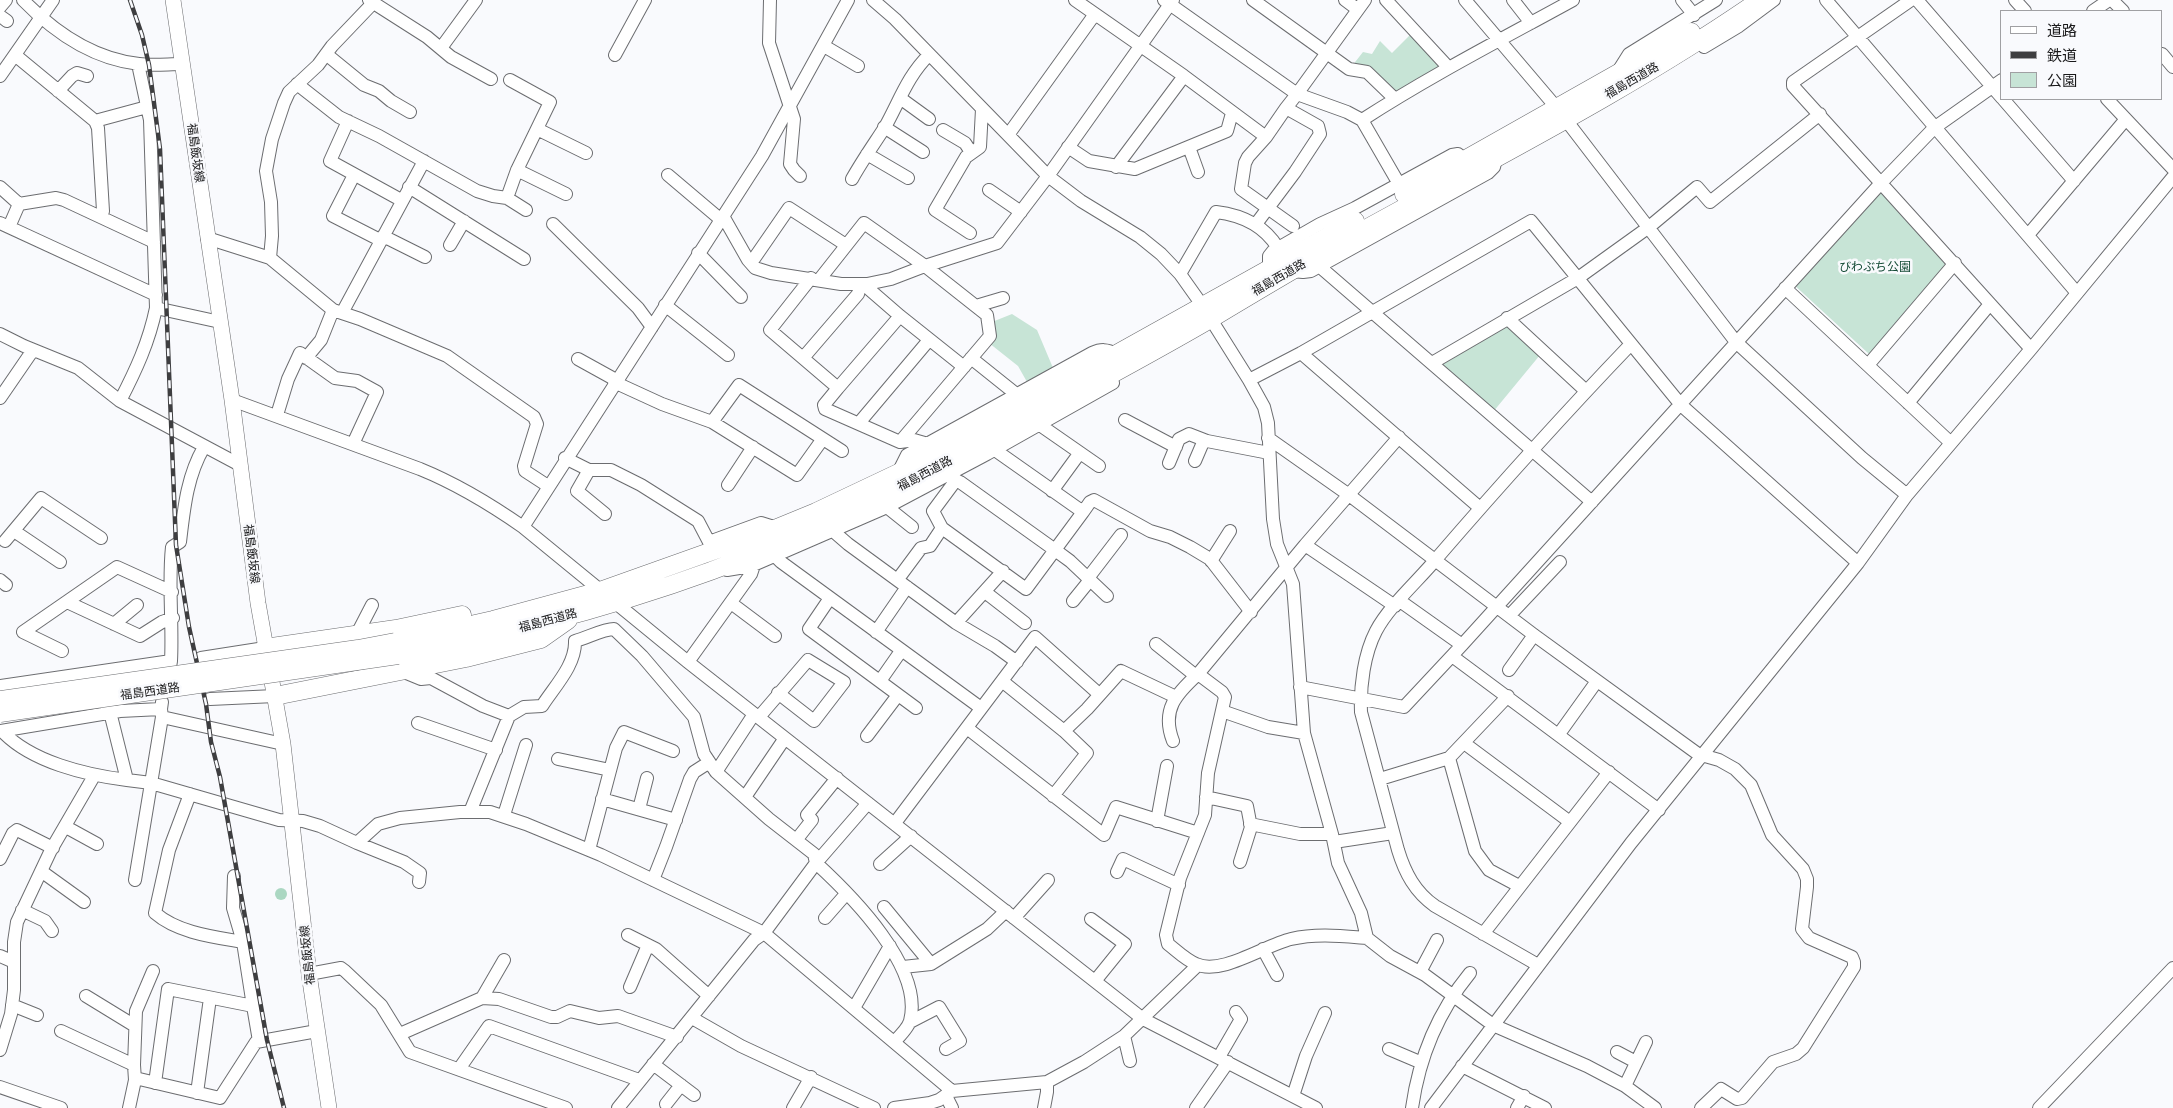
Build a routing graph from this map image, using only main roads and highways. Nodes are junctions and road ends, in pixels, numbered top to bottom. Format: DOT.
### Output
graph roads {
  1 [pos="172,0"];
  2 [pos="1740,0"];
  3 [pos="1760,0"];
  4 [pos="1561,113"];
  5 [pos="1206,312"];
  6 [pos="574,614"];
  7 [pos="493,620"];
  8 [pos="265,648"];
  9 [pos="396,648"];
  10 [pos="275,696"];
  11 [pos="0,700"];
  12 [pos="0,713"];
  13 [pos="329,1108"];
  1 -- 8 [label="main road, 福島飯坂線"];
  2 -- 4 [label="highway, 福島西道路"];
  3 -- 4 [label="highway, 福島西道路"];
  4 -- 5 [label="highway, 福島西道路"];
  4 -- 5 [label="highway, 福島西道路"];
  5 -- 6 [label="highway, 福島西道路"];
  5 -- 7 [label="highway, 福島西道路"];
  6 -- 9 [label="highway, 福島西道路"];
  6 -- 10 [label="highway"];
  7 -- 8 [label="highway"];
  7 -- 9 [label="highway, 福島西道路"];
  8 -- 10 [label="main road, 福島飯坂線"];
  9 -- 11 [label="highway, 福島西道路, bridge"];
  9 -- 12 [label="highway, 福島西道路, bridge"];
  10 -- 13 [label="main road, 福島飯坂線"];
}
